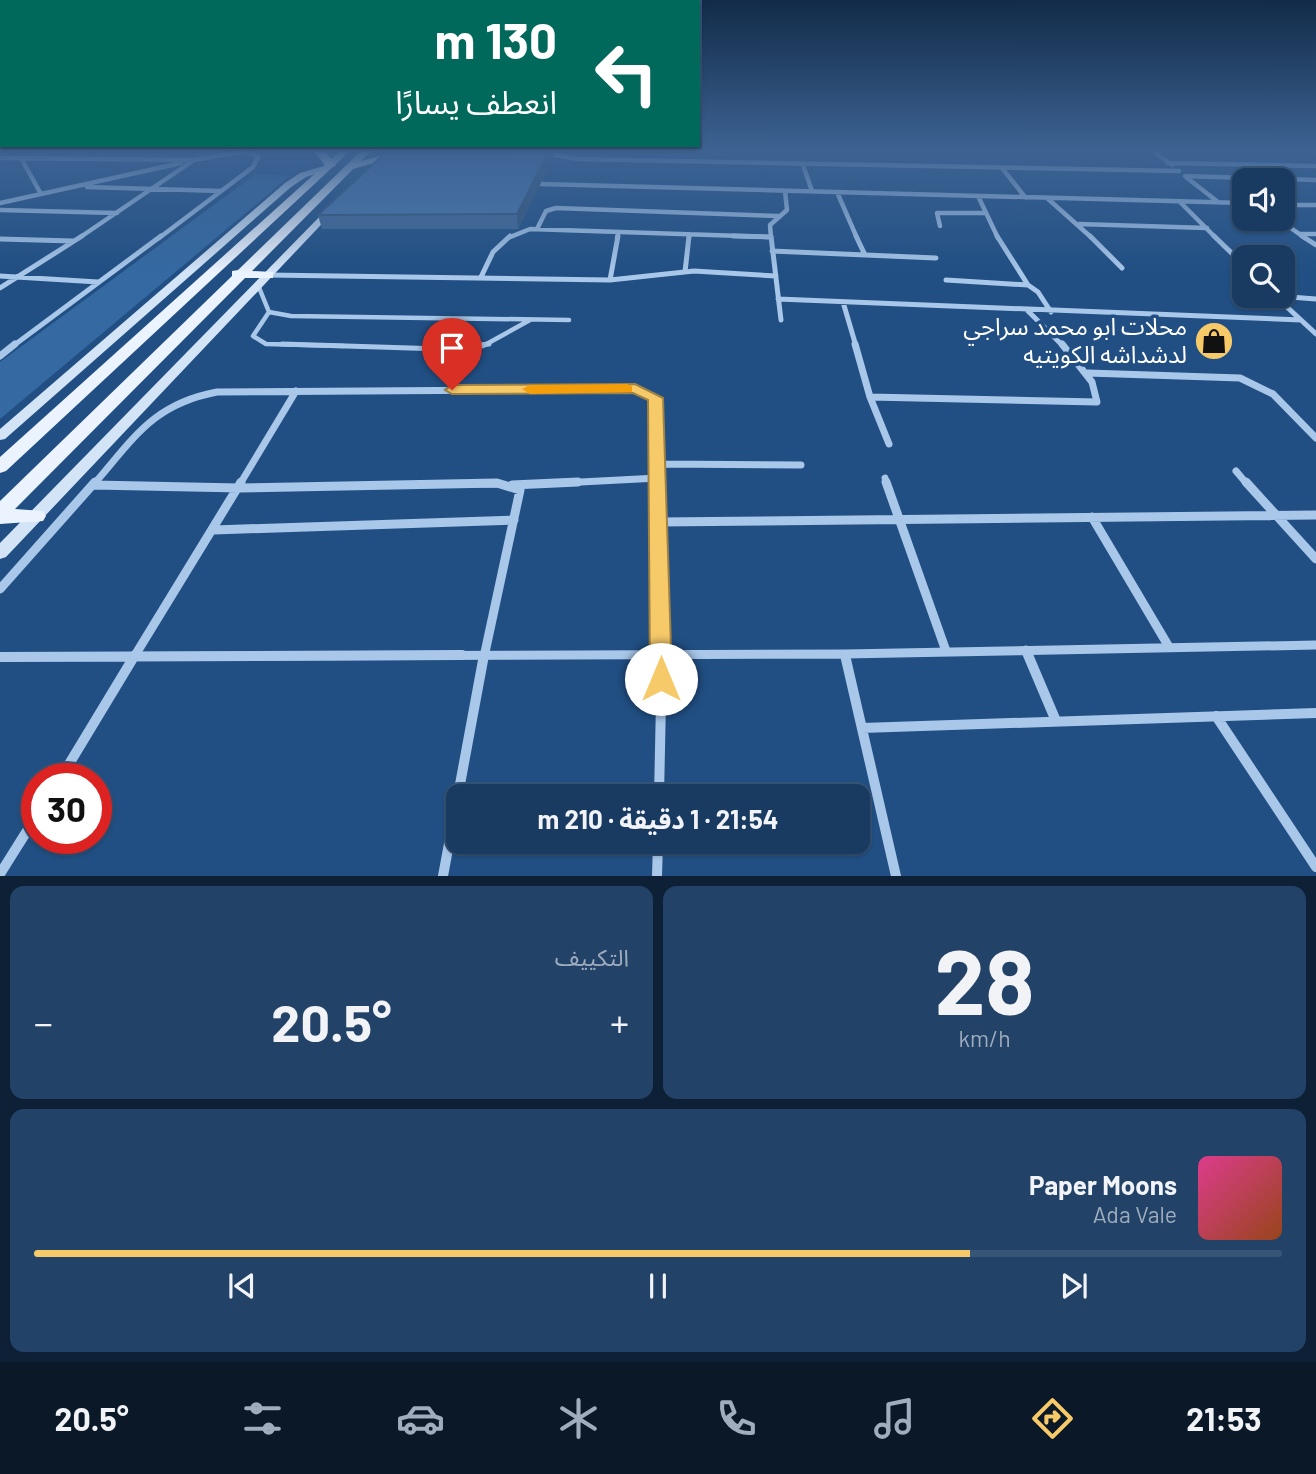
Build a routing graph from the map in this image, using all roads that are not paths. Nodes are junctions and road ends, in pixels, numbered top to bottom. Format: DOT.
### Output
graph roads {
  1 [pos="785,191"];
  2 [pos="52,192"];
  3 [pos="150,192"];
  4 [pos="220,192"];
  5 [pos="280,192"];
  6 [pos="300,192"];
  7 [pos="331,192"];
  8 [pos="834,192"];
  9 [pos="837,192"];
  10 [pos="1021,192"];
  11 [pos="1205,192"];
  12 [pos="41,194"];
  13 [pos="978,196"];
  14 [pos="344,197"];
  15 [pos="1025,197"];
  16 [pos="1047,198"];
  17 [pos="1180,202"];
  18 [pos="0,203"];
  19 [pos="1219,203"];
  20 [pos="1232,204"];
  21 [pos="1295,205"];
  22 [pos="1316,205"];
  23 [pos="0,210"];
  24 [pos="118,213"];
  25 [pos="985,214"];
  26 [pos="778,216"];
  27 [pos="1079,224"];
  28 [pos="940,226"];
  29 [pos="537,229"];
  30 [pos="1207,229"];
  31 [pos="1295,231"];
  32 [pos="618,233"];
  33 [pos="689,234"];
  34 [pos="1300,234"];
  35 [pos="1316,234"];
  36 [pos="770,237"];
  37 [pos="0,239"];
  38 [pos="73,241"];
  39 [pos="1316,245"];
  40 [pos="772,251"];
  41 [pos="1232,253"];
  42 [pos="865,255"];
  43 [pos="936,258"];
  44 [pos="1122,268"];
  45 [pos="685,272"];
  46 [pos="212,274"];
  47 [pos="240,274"];
  48 [pos="268,275"];
  49 [pos="0,276"];
  50 [pos="776,276"];
  51 [pos="17,277"];
  52 [pos="481,277"];
  53 [pos="610,279"];
  54 [pos="946,280"];
  55 [pos="99,282"];
  56 [pos="258,285"];
  57 [pos="1028,285"];
  58 [pos="0,288"];
  59 [pos="1295,297"];
  60 [pos="778,299"];
  61 [pos="1316,299"];
  62 [pos="843,302"];
  63 [pos="1288,308"];
  64 [pos="1028,311"];
  65 [pos="269,312"];
  66 [pos="1051,312"];
  67 [pos="532,319"];
  68 [pos="569,320"];
  69 [pos="781,320"];
  70 [pos="1301,320"];
  71 [pos="1316,334"];
  72 [pos="0,356"];
  73 [pos="1088,373"];
  74 [pos="296,391"];
  75 [pos="870,397"];
  76 [pos="2,433"];
  77 [pos="1316,438"];
  78 [pos="889,444"];
  79 [pos="657,464"];
  80 [pos="802,465"];
  81 [pos="0,467"];
  82 [pos="1236,471"];
  83 [pos="658,478"];
  84 [pos="885,478"];
  85 [pos="94,485"];
  86 [pos="511,485"];
  87 [pos="239,488"];
  88 [pos="0,515"];
  89 [pos="1278,515"];
  90 [pos="1316,515"];
  91 [pos="36,516"];
  92 [pos="1092,517"];
  93 [pos="899,518"];
  94 [pos="514,520"];
  95 [pos="659,522"];
  96 [pos="214,530"];
  97 [pos="0,553"];
  98 [pos="1316,559"];
  99 [pos="0,589"];
  100 [pos="1316,645"];
  101 [pos="1169,647"];
  102 [pos="1026,650"];
  103 [pos="946,651"];
  104 [pos="845,654"];
  105 [pos="662,655"];
  106 [pos="136,656"];
  107 [pos="484,656"];
  108 [pos="0,657"];
  109 [pos="1316,713"];
  110 [pos="1216,716"];
  111 [pos="1056,721"];
  112 [pos="862,728"];
  113 [pos="70,763"];
  114 [pos="659,784"];
  115 [pos="21,841"];
  116 [pos="658,854"];
  117 [pos="1316,867"];
  118 [pos="0,874"];
  119 [pos="443,876"];
  120 [pos="657,876"];
  121 [pos="896,876"];
  1 -- 26 [label="street"];
  2 -- 12 [label="street"];
  3 -- 24 [label="street"];
  4 -- 55 [label="street"];
  5 -- 76 [label="main road"];
  6 -- 46 [label="main road"];
  7 -- 47 [label="main road"];
  8 -- 9 [label="street"];
  9 -- 13 [label="street"];
  9 -- 42 [label="street"];
  10 -- 15 [label="street"];
  11 -- 19 [label="street"];
  12 -- 18 [label="street"];
  13 -- 15 [label="street"];
  13 -- 25 [label="street"];
  14 -- 48 [label="main road"];
  15 -- 16 [label="street"];
  16 -- 17 [label="street"];
  16 -- 27 [label="street"];
  17 -- 19 [label="street"];
  17 -- 30 [label="street"];
  19 -- 20 [label="street"];
  21 -- 22 [label="street"];
  23 -- 24 [label="street"];
  24 -- 38 [label="street"];
  25 -- 28 [label="street"];
  25 -- 57 [label="street"];
  26 -- 29 [label="street"];
  26 -- 36 [label="street"];
  27 -- 30 [label="street"];
  27 -- 44 [label="street"];
  29 -- 32 [label="street"];
  29 -- 52 [label="street"];
  30 -- 41 [label="street"];
  31 -- 34 [label="street"];
  32 -- 33 [label="street"];
  32 -- 53 [label="street"];
  33 -- 36 [label="street"];
  33 -- 45 [label="street"];
  34 -- 35 [label="street"];
  34 -- 39 [label="street"];
  36 -- 40 [label="street"];
  37 -- 38 [label="street"];
  38 -- 51 [label="street"];
  40 -- 42 [label="street"];
  40 -- 50 [label="street"];
  42 -- 43 [label="street"];
  45 -- 50 [label="street"];
  45 -- 53 [label="street"];
  46 -- 47 [label="main road"];
  46 -- 81 [label="main road"];
  47 -- 48 [label="main road"];
  47 -- 88 [label="main road"];
  48 -- 52 [label="street"];
  48 -- 56 [label="main road"];
  49 -- 51 [label="street"];
  50 -- 60 [label="street"];
  51 -- 55 [label="street"];
  51 -- 58 [label="street"];
  52 -- 53 [label="street"];
  54 -- 57 [label="street"];
  55 -- 72 [label="street"];
  56 -- 65 [label="lane"];
  56 -- 91 [label="main road"];
  57 -- 66 [label="street"];
  59 -- 61 [label="street"];
  60 -- 62 [label="street"];
  60 -- 69 [label="street"];
  62 -- 64 [label="street"];
  62 -- 75 [label="street"];
  63 -- 70 [label="street"];
  64 -- 66 [label="street"];
  64 -- 73 [label="street"];
  65 -- 67 [label="lane"];
  65 -- 67 [label="lane"];
  66 -- 70 [label="street"];
  67 -- 68 [label="lane"];
  70 -- 71 [label="street"];
  73 -- 75 [label="street"];
  73 -- 77 [label="street"];
  74 -- 79 [label="street"];
  74 -- 85 [label="street"];
  74 -- 87 [label="street"];
  75 -- 78 [label="street"];
  79 -- 80 [label="street"];
  79 -- 83 [label="street"];
  82 -- 89 [label="street"];
  83 -- 86 [label="street"];
  83 -- 95 [label="street"];
  84 -- 93 [label="street"];
  85 -- 87 [label="street"];
  85 -- 99 [label="street"];
  86 -- 87 [label="street"];
  86 -- 94 [label="street"];
  87 -- 96 [label="street"];
  88 -- 91 [label="main road"];
  89 -- 90 [label="street"];
  89 -- 92 [label="street"];
  89 -- 98 [label="street"];
  91 -- 97 [label="main road"];
  92 -- 93 [label="street"];
  92 -- 101 [label="street"];
  93 -- 95 [label="street"];
  93 -- 103 [label="street"];
  94 -- 96 [label="street"];
  94 -- 107 [label="street"];
  95 -- 105 [label="street"];
  96 -- 106 [label="street"];
  100 -- 101 [label="street"];
  101 -- 102 [label="street"];
  102 -- 103 [label="street"];
  102 -- 111 [label="street"];
  103 -- 104 [label="street"];
  104 -- 105 [label="street"];
  104 -- 112 [label="street"];
  105 -- 107 [label="street"];
  105 -- 114 [label="street"];
  106 -- 107 [label="street"];
  106 -- 108 [label="street"];
  106 -- 113 [label="street"];
  107 -- 119 [label="street"];
  109 -- 110 [label="street"];
  110 -- 111 [label="street"];
  110 -- 117 [label="street"];
  111 -- 112 [label="street"];
  112 -- 121 [label="street"];
  115 -- 118 [label="street"];
  116 -- 120 [label="street"];
}
